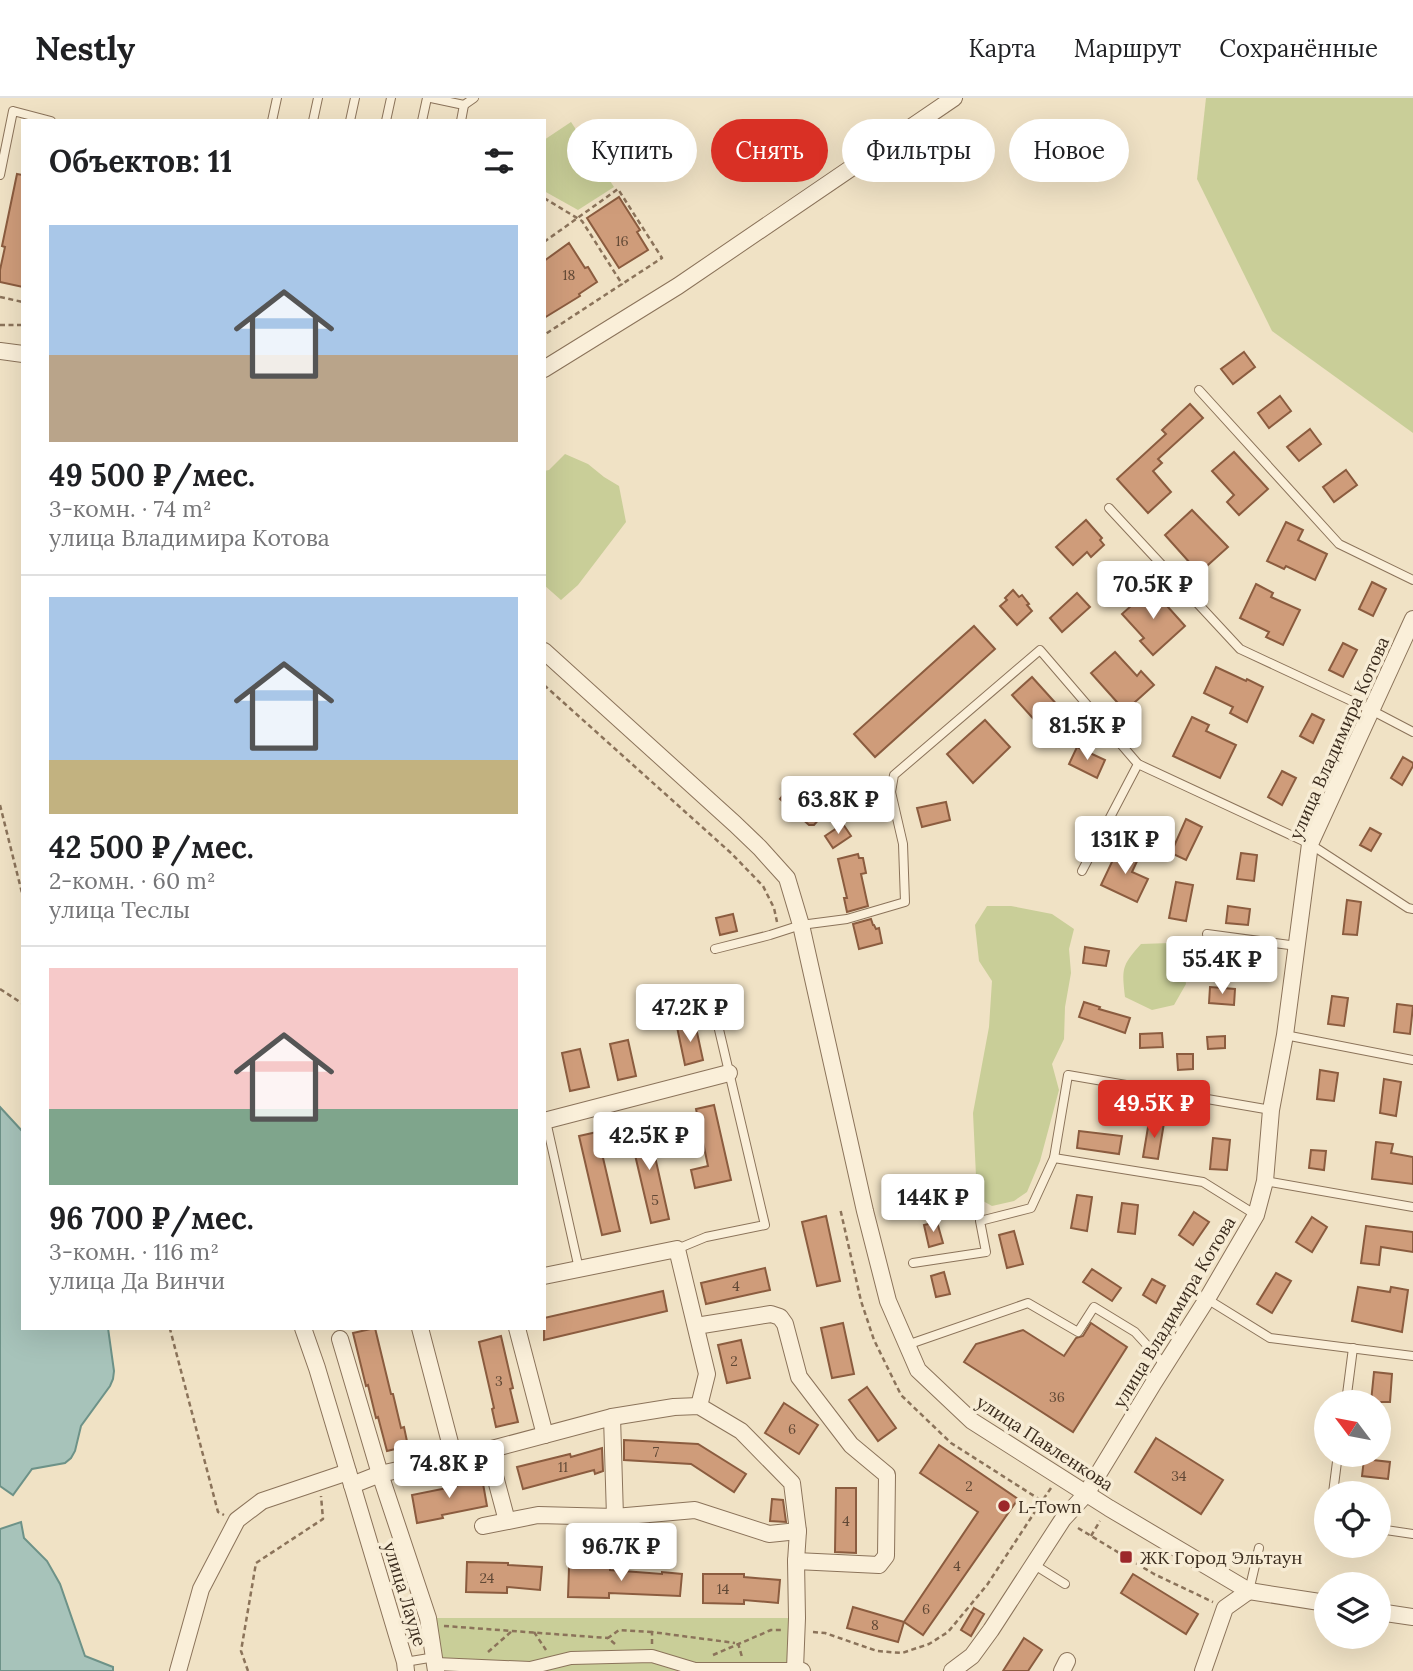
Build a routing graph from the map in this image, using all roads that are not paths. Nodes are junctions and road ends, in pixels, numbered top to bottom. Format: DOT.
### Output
graph roads {
  1 [pos="277,98"];
  2 [pos="318,98"];
  3 [pos="355,98"];
  4 [pos="391,98"];
  5 [pos="429,98"];
  6 [pos="474,98"];
  7 [pos="954,98"];
  8 [pos="464,105"];
  9 [pos="43,119"];
  10 [pos="272,119"];
  11 [pos="313,119"];
  12 [pos="350,119"];
  13 [pos="386,119"];
  14 [pos="423,119"];
  15 [pos="461,119"];
  16 [pos="0,175"];
  17 [pos="0,351"];
  18 [pos="21,354"];
  19 [pos="546,368"];
  20 [pos="1199,390"];
  21 [pos="1109,508"];
  22 [pos="1413,580"];
  23 [pos="1413,619"];
  24 [pos="546,653"];
  25 [pos="1371,710"];
  26 [pos="1413,732"];
  27 [pos="1138,764"];
  28 [pos="1310,844"];
  29 [pos="1082,871"];
  30 [pos="1413,909"];
  31 [pos="800,925"];
  32 [pos="1207,934"];
  33 [pos="1297,946"];
  34 [pos="715,949"];
  35 [pos="717,1021"];
  36 [pos="1285,1035"];
  37 [pos="1413,1060"];
  38 [pos="730,1073"];
  39 [pos="1271,1110"];
  40 [pos="546,1121"];
  41 [pos="546,1125"];
  42 [pos="1054,1158"];
  43 [pos="1265,1181"];
  44 [pos="1413,1207"];
  45 [pos="1256,1215"];
  46 [pos="677,1249"];
  47 [pos="913,1263"];
  48 [pos="579,1269"];
  49 [pos="546,1276"];
  50 [pos="1208,1299"];
  51 [pos="696,1326"];
  52 [pos="304,1330"];
  53 [pos="421,1330"];
  54 [pos="518,1330"];
  55 [pos="341,1339"];
  56 [pos="907,1345"];
  57 [pos="1353,1348"];
  58 [pos="1413,1356"];
  59 [pos="1165,1365"];
  60 [pos="1348,1390"];
  61 [pos="699,1406"];
  62 [pos="612,1418"];
  63 [pos="545,1435"];
  64 [pos="488,1450"];
  65 [pos="454,1458"];
  66 [pos="380,1474"];
  67 [pos="350,1478"];
  68 [pos="1086,1494"];
  69 [pos="615,1517"];
  70 [pos="507,1521"];
  71 [pos="483,1526"];
  72 [pos="1391,1530"];
  73 [pos="798,1531"];
  74 [pos="1413,1534"];
  75 [pos="1259,1548"];
  76 [pos="796,1561"];
  77 [pos="1033,1564"];
  78 [pos="1065,1584"];
  79 [pos="1249,1591"];
  80 [pos="1314,1602"];
  81 [pos="1391,1614"];
  82 [pos="1413,1617"];
  83 [pos="436,1664"];
  84 [pos="406,1666"];
  85 [pos="798,1670"];
  86 [pos="178,1671"];
  87 [pos="952,1671"];
  88 [pos="1203,1671"];
  1 -- 10 [label="lane"];
  2 -- 11 [label="lane"];
  3 -- 12 [label="lane"];
  4 -- 13 [label="lane"];
  5 -- 8 [label="lane"];
  5 -- 14 [label="lane"];
  6 -- 8 [label="lane"];
  7 -- 19 [label="street"];
  8 -- 15 [label="lane"];
  9 -- 16 [label="lane"];
  17 -- 18 [label="street"];
  20 -- 22 [label="lane"];
  21 -- 25 [label="lane"];
  23 -- 25 [label="street, улица Владимира Котова"];
  24 -- 31 [label="street, улица Павленкова"];
  25 -- 26 [label="lane"];
  25 -- 28 [label="street, улица Владимира Котова"];
  27 -- 28 [label="lane"];
  27 -- 29 [label="lane"];
  27 -- 31 [label="lane"];
  28 -- 30 [label="lane"];
  28 -- 33 [label="street, улица Владимира Котова"];
  31 -- 34 [label="lane"];
  31 -- 56 [label="street, улица Павленкова"];
  32 -- 33 [label="lane"];
  33 -- 36 [label="street, улица Владимира Котова"];
  35 -- 38 [label="lane"];
  36 -- 37 [label="lane"];
  36 -- 39 [label="street, улица Владимира Котова"];
  38 -- 40 [label="street"];
  38 -- 46 [label="lane"];
  39 -- 42 [label="lane"];
  39 -- 43 [label="street, улица Владимира Котова"];
  41 -- 48 [label="lane"];
  42 -- 45 [label="lane"];
  42 -- 47 [label="lane"];
  43 -- 44 [label="lane"];
  43 -- 45 [label="street, улица Владимира Котова"];
  45 -- 50 [label="street, улица Владимира Котова"];
  46 -- 48 [label="street"];
  46 -- 51 [label="street"];
  48 -- 49 [label="street"];
  50 -- 57 [label="lane"];
  50 -- 59 [label="street, улица Владимира Котова"];
  51 -- 61 [label="street"];
  51 -- 76 [label="street"];
  52 -- 67 [label="street, улица Лауде"];
  53 -- 65 [label="street"];
  54 -- 63 [label="street"];
  55 -- 66 [label="street"];
  56 -- 59 [label="lane"];
  56 -- 68 [label="street, улица Павленкова"];
  57 -- 58 [label="lane"];
  57 -- 60 [label="lane"];
  59 -- 68 [label="street, улица Владимира Котова"];
  61 -- 62 [label="street"];
  61 -- 73 [label="street"];
  62 -- 63 [label="street"];
  62 -- 69 [label="street"];
  63 -- 64 [label="street"];
  64 -- 65 [label="street"];
  64 -- 70 [label="street"];
  65 -- 66 [label="street"];
  66 -- 67 [label="street"];
  66 -- 83 [label="street"];
  67 -- 84 [label="street, улица Лауде"];
  67 -- 86 [label="street"];
  68 -- 77 [label="street, улица Владимира Котова"];
  68 -- 79 [label="street, улица Павленкова"];
  69 -- 70 [label="street"];
  69 -- 73 [label="street"];
  70 -- 71 [label="street"];
  72 -- 74 [label="lane"];
  73 -- 76 [label="street"];
  75 -- 79 [label="lane"];
  76 -- 85 [label="street"];
  77 -- 78 [label="lane"];
  77 -- 87 [label="street, улица Владимира Котова"];
  79 -- 80 [label="street, улица Павленкова"];
  79 -- 88 [label="street"];
  81 -- 82 [label="street"];
  83 -- 84 [label="lane"];
  83 -- 85 [label="street"];
}
